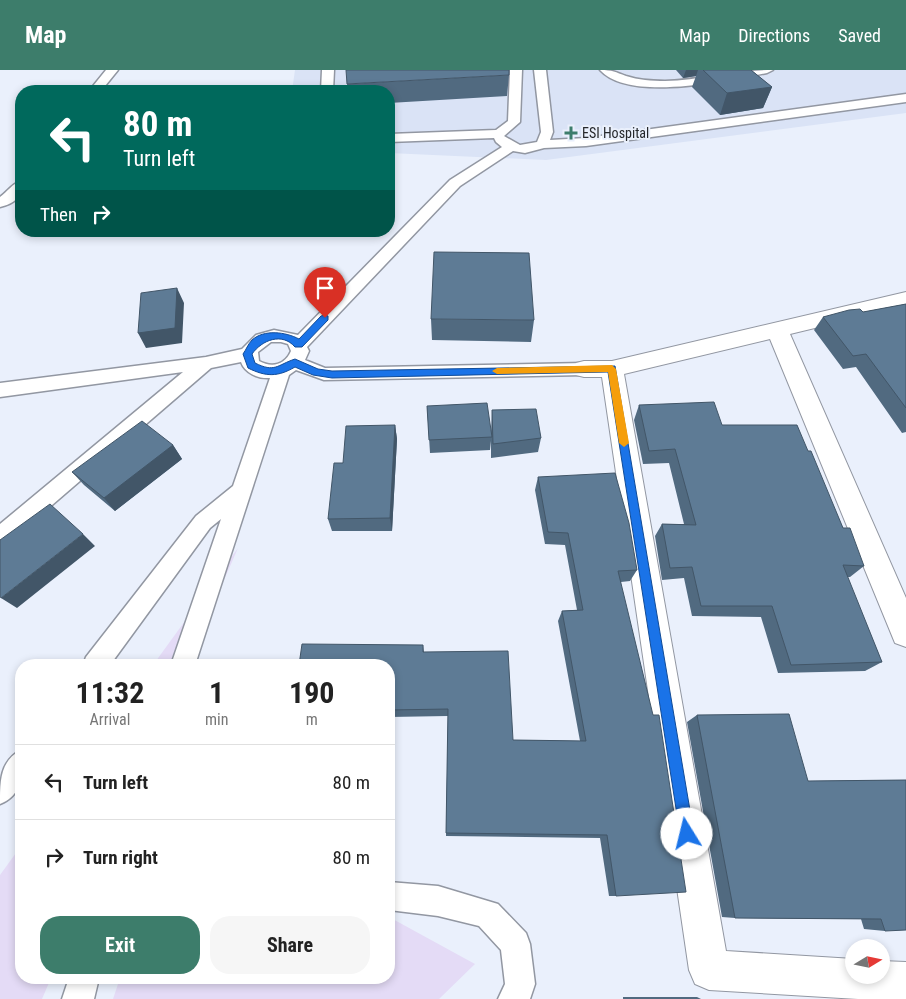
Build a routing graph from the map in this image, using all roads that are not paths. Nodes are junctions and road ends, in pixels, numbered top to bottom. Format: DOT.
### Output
graph roads {
  1 [pos="112,70"];
  2 [pos="328,70"];
  3 [pos="516,70"];
  4 [pos="540,70"];
  5 [pos="606,70"];
  6 [pos="767,70"];
  7 [pos="100,85"];
  8 [pos="327,85"];
  9 [pos="906,98"];
  10 [pos="499,134"];
  11 [pos="395,138"];
  12 [pos="542,144"];
  13 [pos="511,148"];
  14 [pos="15,193"];
  15 [pos="0,203"];
  16 [pos="906,299"];
  17 [pos="778,331"];
  18 [pos="248,354"];
  19 [pos="292,359"];
  20 [pos="206,363"];
  21 [pos="598,369"];
  22 [pos="0,390"];
  23 [pos="243,489"];
  24 [pos="0,537"];
  25 [pos="906,634"];
  26 [pos="100,659"];
  27 [pos="185,659"];
  28 [pos="15,771"];
  29 [pos="0,791"];
  30 [pos="395,897"];
  31 [pos="906,982"];
  32 [pos="82,984"];
  33 [pos="78,999"];
  34 [pos="514,999"];
  1 -- 7 [label="lane"];
  2 -- 8 [label="lane"];
  3 -- 10 [label="lane"];
  4 -- 12 [label="lane"];
  5 -- 6 [label="lane"];
  9 -- 12 [label="lane"];
  10 -- 11 [label="lane"];
  10 -- 13 [label="lane"];
  12 -- 13 [label="lane"];
  13 -- 19 [label="lane"];
  14 -- 15 [label="lane"];
  16 -- 17 [label="street"];
  17 -- 21 [label="street"];
  17 -- 25 [label="street"];
  18 -- 19 [label="lane"];
  18 -- 19 [label="lane"];
  18 -- 20 [label="lane"];
  19 -- 21 [label="lane"];
  19 -- 23 [label="lane"];
  20 -- 22 [label="lane"];
  20 -- 24 [label="lane"];
  21 -- 31 [label="street"];
  23 -- 26 [label="lane"];
  23 -- 27 [label="lane"];
  28 -- 29 [label="lane"];
  30 -- 34 [label="lane"];
  32 -- 33 [label="lane"];
}
